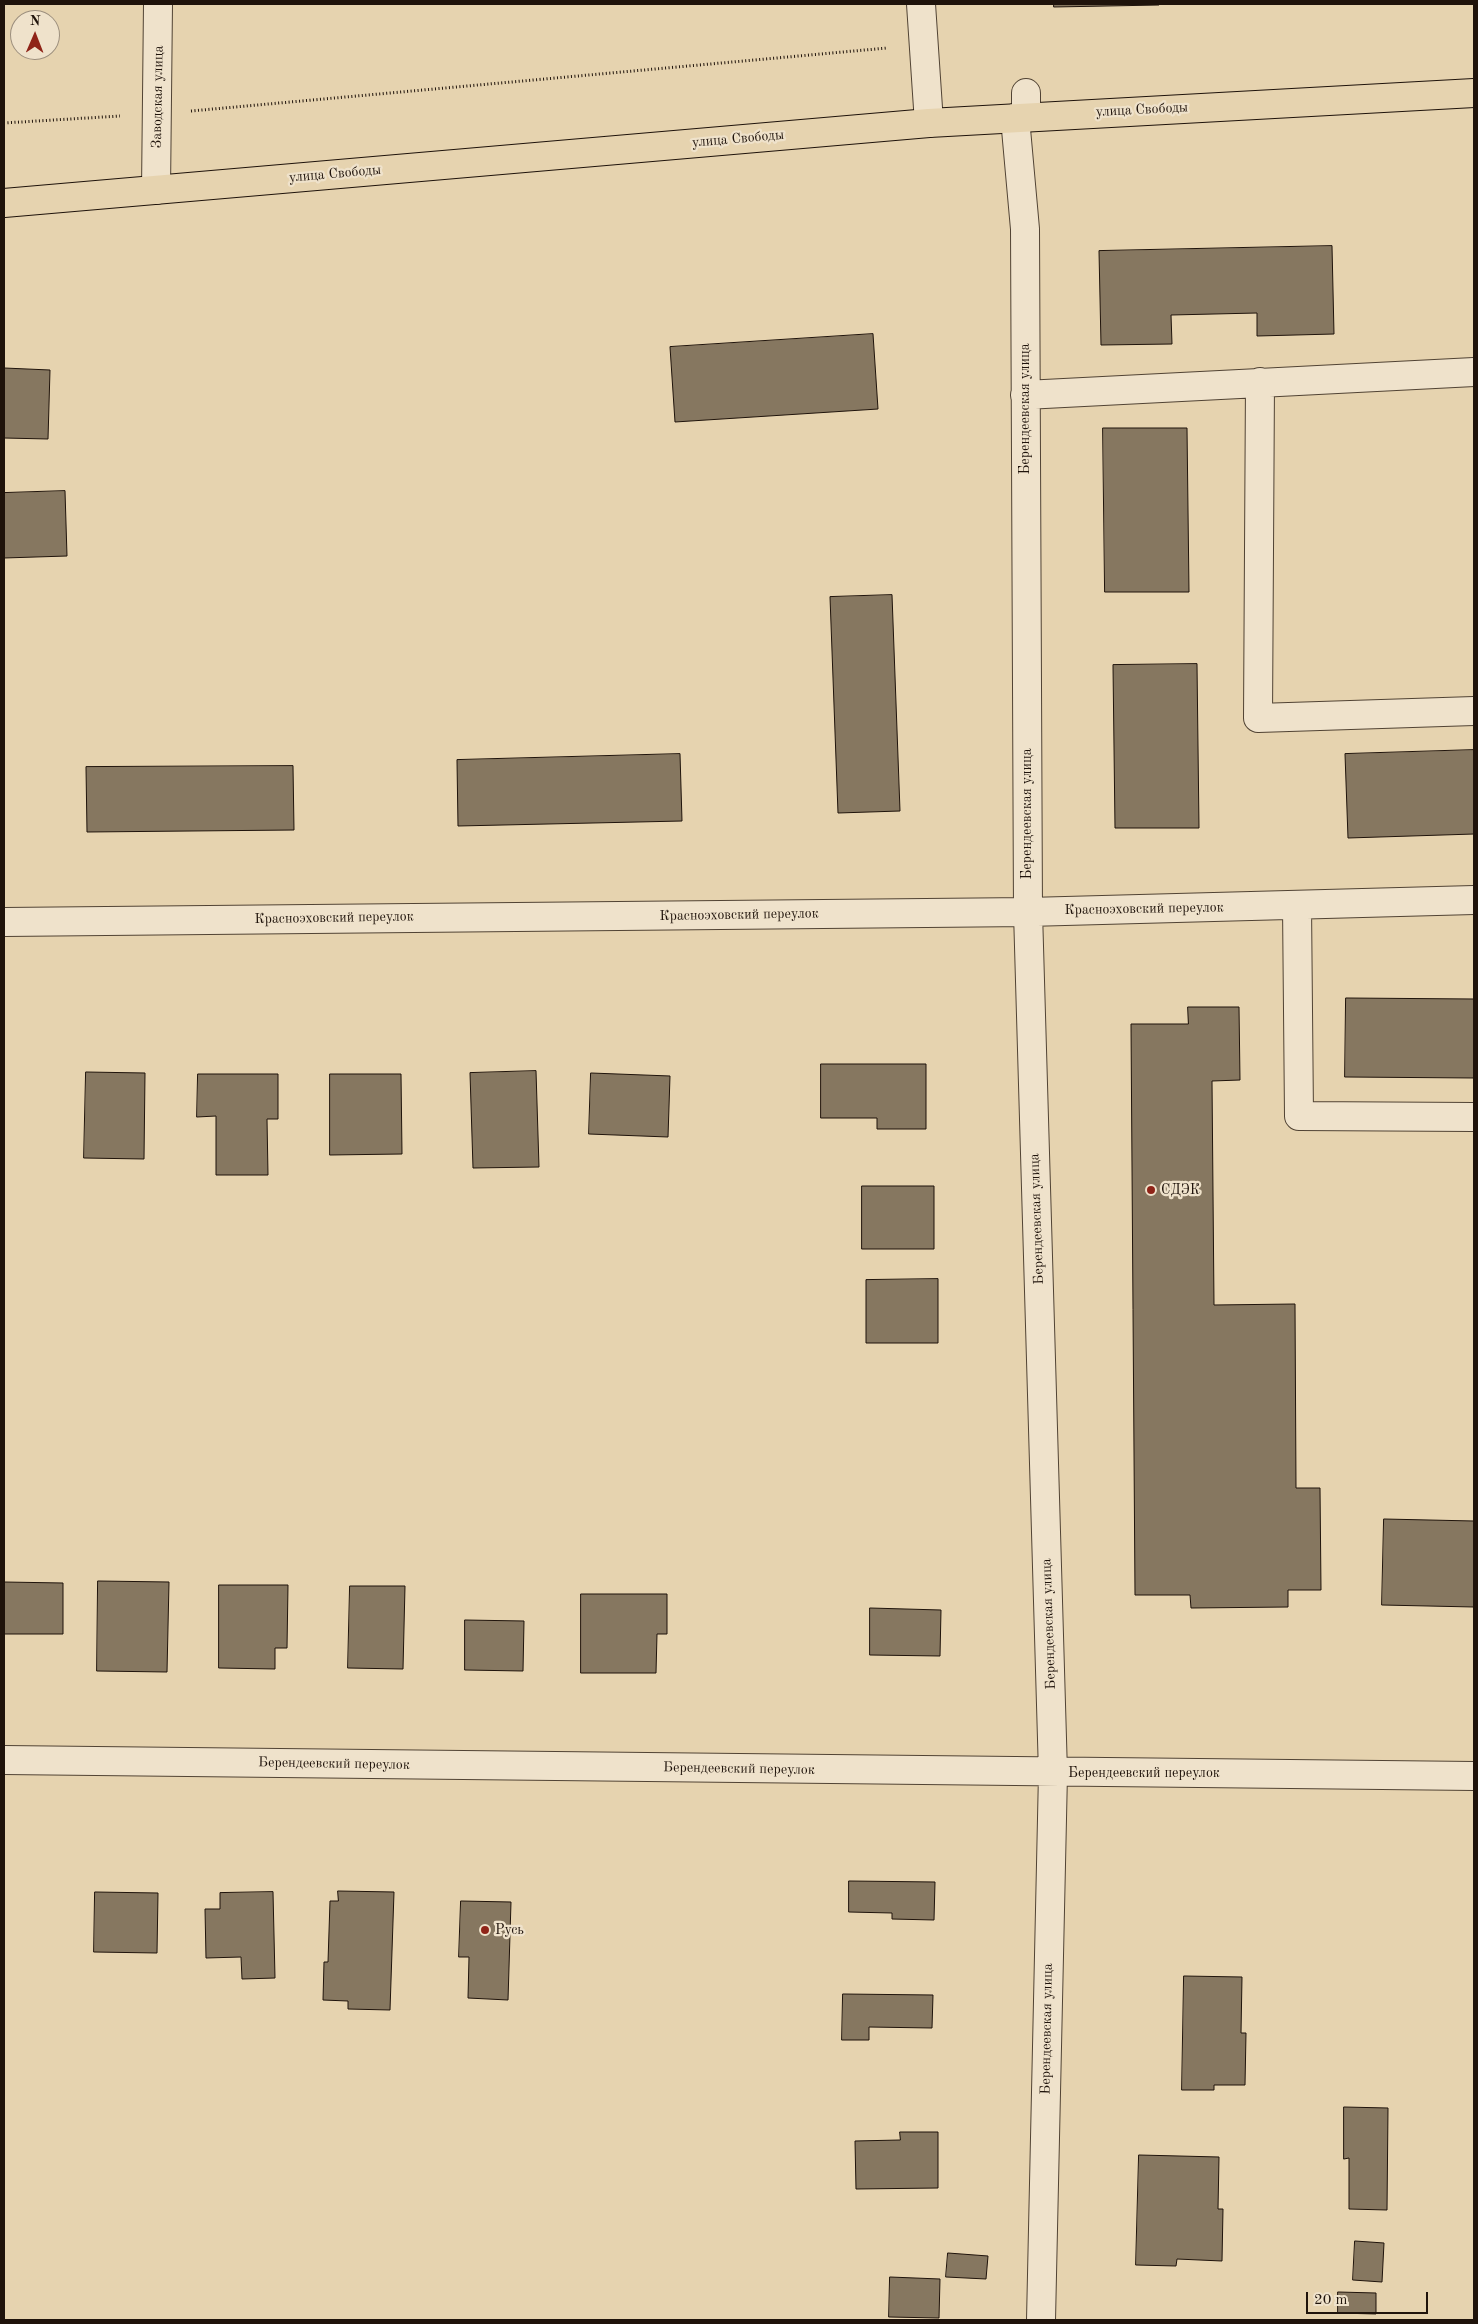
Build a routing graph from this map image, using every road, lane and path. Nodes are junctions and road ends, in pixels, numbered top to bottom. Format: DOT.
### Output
graph roads {
  1 [pos="158,4"];
  2 [pos="921,4"];
  3 [pos="923,45"];
  4 [pos="1474,93"];
  5 [pos="1022,109"];
  6 [pos="158,114"];
  7 [pos="4,123"];
  8 [pos="929,123"];
  9 [pos="156,190"];
  10 [pos="4,203"];
  11 [pos="1474,372"];
  12 [pos="1260,382"];
  13 [pos="1025,396"];
  14 [pos="1474,711"];
  15 [pos="1474,900"];
  16 [pos="1298,905"];
  17 [pos="1028,912"];
  18 [pos="4,922"];
  19 [pos="1474,1116"];
  20 [pos="4,1760"];
  21 [pos="1053,1773"];
  22 [pos="1474,1776"];
  23 [pos="1042,2320"];
  1 -- 6 [label="street, Заводская улица"];
  2 -- 3 [label="street"];
  3 -- 6 [label="path"];
  3 -- 8 [label="street"];
  4 -- 5 [label="main road, улица Свободы"];
  5 -- 8 [label="main road, улица Свободы"];
  5 -- 13 [label="street, Берендеевская улица"];
  6 -- 7 [label="path"];
  6 -- 9 [label="street, Заводская улица"];
  8 -- 9 [label="main road, улица Свободы"];
  9 -- 10 [label="main road, улица Свободы"];
  11 -- 12 [label="street"];
  12 -- 13 [label="street"];
  12 -- 14 [label="street"];
  13 -- 17 [label="street, Берендеевская улица"];
  15 -- 16 [label="street, Красноэховский переулок"];
  16 -- 17 [label="street, Красноэховский переулок"];
  16 -- 19 [label="street"];
  17 -- 18 [label="street, Красноэховский переулок"];
  17 -- 21 [label="street, Берендеевская улица"];
  20 -- 21 [label="street, Берендеевский переулок"];
  21 -- 22 [label="street, Берендеевский переулок"];
  21 -- 23 [label="street, Берендеевская улица"];
}
